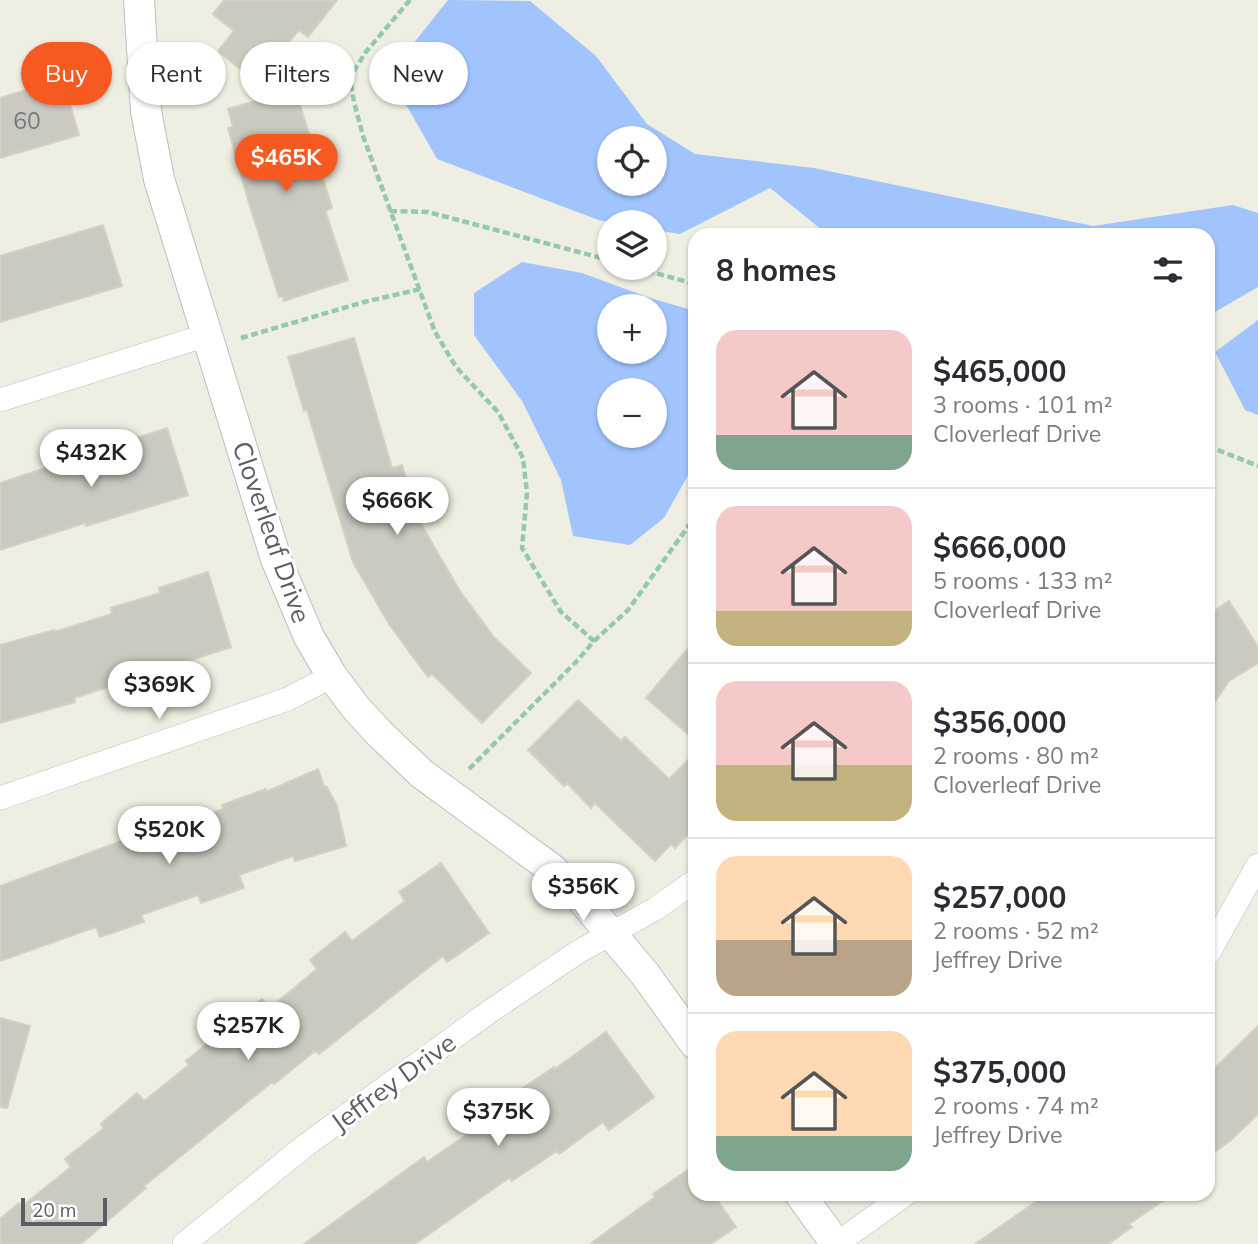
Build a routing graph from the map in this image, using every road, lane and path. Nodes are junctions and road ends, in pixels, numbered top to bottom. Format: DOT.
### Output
graph roads {
  1 [pos="139,0"];
  2 [pos="410,0"];
  3 [pos="390,211"];
  4 [pos="597,257"];
  5 [pos="667,276"];
  6 [pos="688,282"];
  7 [pos="421,289"];
  8 [pos="206,335"];
  9 [pos="242,338"];
  10 [pos="0,400"];
  11 [pos="1215,449"];
  12 [pos="1258,466"];
  13 [pos="688,527"];
  14 [pos="594,641"];
  15 [pos="332,676"];
  16 [pos="470,769"];
  17 [pos="0,798"];
  18 [pos="1258,865"];
  19 [pos="688,886"];
  20 [pos="611,932"];
  21 [pos="1215,942"];
  22 [pos="688,1034"];
  23 [pos="805,1201"];
  24 [pos="896,1201"];
  25 [pos="184,1244"];
  26 [pos="836,1244"];
  1 -- 8 [label="street, Cloverleaf Drive"];
  2 -- 3 [label="path"];
  3 -- 4 [label="path"];
  3 -- 7 [label="path"];
  5 -- 6 [label="path"];
  7 -- 9 [label="path"];
  7 -- 14 [label="path"];
  8 -- 10 [label="street"];
  8 -- 15 [label="street, Cloverleaf Drive"];
  11 -- 12 [label="path"];
  13 -- 14 [label="path"];
  14 -- 16 [label="path"];
  15 -- 17 [label="street"];
  15 -- 20 [label="street, Cloverleaf Drive"];
  18 -- 21 [label="street"];
  19 -- 20 [label="street, Jeffrey Drive"];
  20 -- 22 [label="street, Cloverleaf Drive"];
  20 -- 25 [label="street, Jeffrey Drive"];
  23 -- 26 [label="street"];
  24 -- 26 [label="street"];
}
